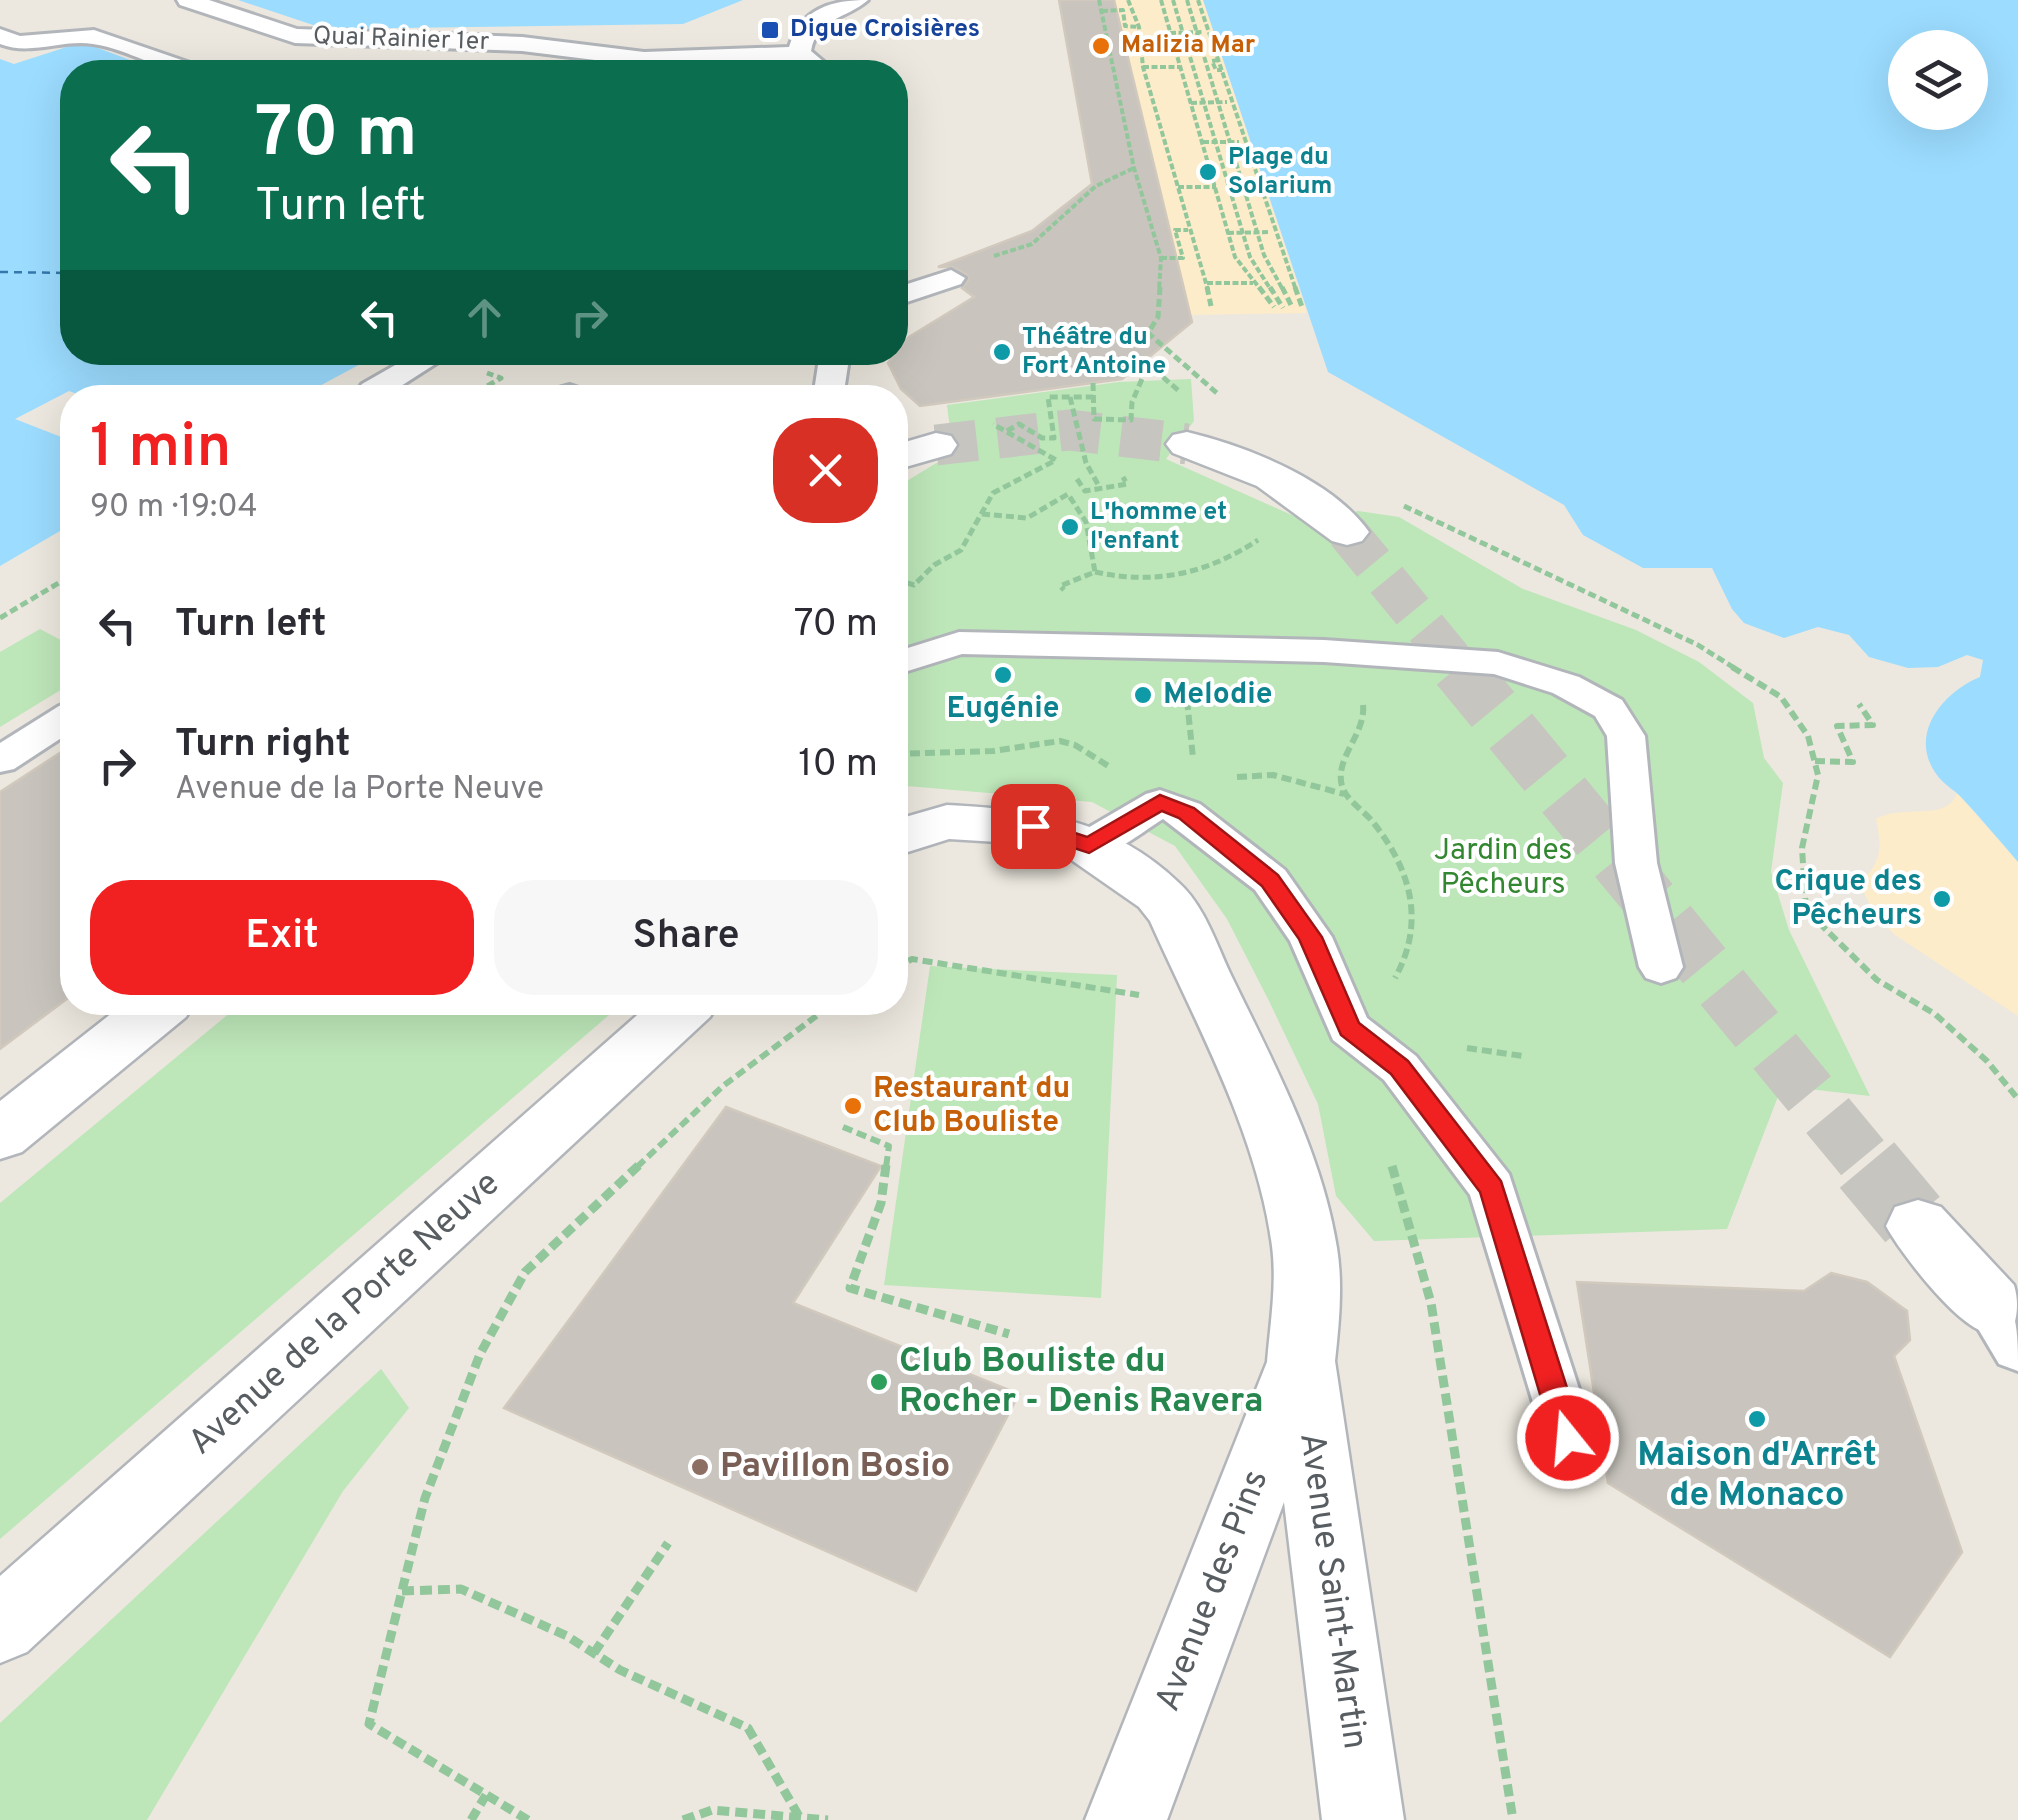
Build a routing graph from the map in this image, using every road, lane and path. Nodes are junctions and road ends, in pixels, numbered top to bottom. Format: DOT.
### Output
graph roads {
  1 [pos="188,0"];
  2 [pos="857,0"];
  3 [pos="1099,0"];
  4 [pos="1128,0"];
  5 [pos="1161,0"];
  6 [pos="1173,0"];
  7 [pos="1187,0"];
  8 [pos="1198,0"];
  9 [pos="1102,11"];
  10 [pos="1138,27"];
  11 [pos="1205,30"];
  12 [pos="1170,32"];
  13 [pos="1182,32"];
  14 [pos="1195,32"];
  15 [pos="0,36"];
  16 [pos="800,52"];
  17 [pos="160,60"];
  18 [pos="810,60"];
  19 [pos="1218,60"];
  20 [pos="1193,66"];
  21 [pos="1205,66"];
  22 [pos="1214,66"];
  23 [pos="1143,67"];
  24 [pos="1180,67"];
  25 [pos="1222,70"];
  26 [pos="1229,100"];
  27 [pos="1205,102"];
  28 [pos="1216,102"];
  29 [pos="1192,103"];
  30 [pos="1244,135"];
  31 [pos="1203,142"];
  32 [pos="1216,142"];
  33 [pos="1229,142"];
  34 [pos="1239,142"];
  35 [pos="1248,148"];
  36 [pos="1134,168"];
  37 [pos="1259,180"];
  38 [pos="1228,186"];
  39 [pos="1243,186"];
  40 [pos="1252,186"];
  41 [pos="1178,187"];
  42 [pos="1216,187"];
  43 [pos="1263,192"];
  44 [pos="1274,226"];
  45 [pos="1188,230"];
  46 [pos="1242,232"];
  47 [pos="1257,232"];
  48 [pos="1270,232"];
  49 [pos="1228,233"];
  50 [pos="1280,240"];
  51 [pos="1161,258"];
  52 [pos="986,259"];
  53 [pos="951,278"];
  54 [pos="1290,279"];
  55 [pos="1254,282"];
  56 [pos="1268,282"];
  57 [pos="1279,282"];
  58 [pos="1206,283"];
  59 [pos="908,293"];
  60 [pos="1291,305"];
  61 [pos="1211,306"];
  62 [pos="1274,307"];
  63 [pos="1283,308"];
  64 [pos="1302,308"];
  65 [pos="417,365"];
  66 [pos="1093,383"];
  67 [pos="382,385"];
  68 [pos="1214,391"];
  69 [pos="1185,396"];
  70 [pos="1070,397"];
  71 [pos="1094,397"];
  72 [pos="1186,444"];
  73 [pos="936,445"];
  74 [pos="908,454"];
  75 [pos="1123,478"];
  76 [pos="1077,479"];
  77 [pos="1100,488"];
  78 [pos="982,514"];
  79 [pos="1347,532"];
  80 [pos="1092,545"];
  81 [pos="1230,558"];
  82 [pos="1095,572"];
  83 [pos="908,582"];
  84 [pos="60,583"];
  85 [pos="0,618"];
  86 [pos="908,660"];
  87 [pos="1186,698"];
  88 [pos="1360,699"];
  89 [pos="1860,704"];
  90 [pos="60,722"];
  91 [pos="908,753"];
  92 [pos="0,760"];
  93 [pos="1815,761"];
  94 [pos="1160,802"];
  95 [pos="908,834"];
  96 [pos="1089,846"];
  97 [pos="908,961"];
  98 [pos="1661,967"];
  99 [pos="1159,998"];
  100 [pos="150,1015"];
  101 [pos="676,1015"];
  102 [pos="817,1015"];
  103 [pos="1349,1028"];
  104 [pos="2018,1082"];
  105 [pos="2005,1083"];
  106 [pos="842,1127"];
  107 [pos="0,1135"];
  108 [pos="1387,1150"];
  109 [pos="1918,1226"];
  110 [pos="2011,1322"];
  111 [pos="1008,1334"];
  112 [pos="1300,1361"];
  113 [pos="1568,1438"];
  114 [pos="668,1543"];
  115 [pos="402,1591"];
  116 [pos="0,1626"];
  117 [pos="594,1654"];
  118 [pos="486,1795"];
  119 [pos="800,1818"];
  120 [pos="471,1820"];
  121 [pos="528,1820"];
  122 [pos="683,1820"];
  123 [pos="828,1820"];
  124 [pos="1126,1820"];
  125 [pos="1363,1820"];
  126 [pos="1514,1820"];
  1 -- 16 [label="lane, Quai Rainier 1er"];
  2 -- 16 [label="lane"];
  3 -- 9 [label="path"];
  4 -- 10 [label="path"];
  5 -- 12 [label="path"];
  6 -- 13 [label="path"];
  7 -- 14 [label="path"];
  8 -- 11 [label="path"];
  9 -- 10 [label="path"];
  9 -- 36 [label="path"];
  10 -- 23 [label="path"];
  11 -- 14 [label="path"];
  11 -- 19 [label="path"];
  12 -- 13 [label="path"];
  12 -- 24 [label="path"];
  13 -- 14 [label="path"];
  13 -- 20 [label="path"];
  14 -- 21 [label="path"];
  15 -- 17 [label="lane"];
  16 -- 18 [label="lane"];
  19 -- 22 [label="path"];
  19 -- 25 [label="path"];
  20 -- 21 [label="path"];
  20 -- 27 [label="path"];
  21 -- 22 [label="path"];
  21 -- 28 [label="path"];
  22 -- 25 [label="path"];
  23 -- 24 [label="path"];
  23 -- 41 [label="path"];
  24 -- 29 [label="path"];
  25 -- 26 [label="path"];
  26 -- 28 [label="path"];
  26 -- 30 [label="path"];
  27 -- 28 [label="path"];
  27 -- 29 [label="path"];
  27 -- 32 [label="path"];
  28 -- 33 [label="path"];
  29 -- 31 [label="path"];
  30 -- 34 [label="path"];
  30 -- 35 [label="path"];
  31 -- 32 [label="path"];
  31 -- 42 [label="path"];
  32 -- 33 [label="path"];
  32 -- 38 [label="path"];
  33 -- 34 [label="path"];
  33 -- 39 [label="path"];
  34 -- 35 [label="path"];
  35 -- 37 [label="path"];
  36 -- 51 [label="path"];
  36 -- 52 [label="path"];
  37 -- 40 [label="path"];
  37 -- 43 [label="path"];
  38 -- 39 [label="path"];
  38 -- 46 [label="path"];
  39 -- 40 [label="path"];
  39 -- 47 [label="path"];
  40 -- 43 [label="path"];
  41 -- 42 [label="path"];
  41 -- 45 [label="path"];
  42 -- 49 [label="path"];
  43 -- 44 [label="path"];
  44 -- 48 [label="path"];
  44 -- 50 [label="path"];
  45 -- 51 [label="path"];
  45 -- 58 [label="path"];
  46 -- 47 [label="path"];
  46 -- 49 [label="path"];
  46 -- 56 [label="path"];
  47 -- 48 [label="path"];
  47 -- 57 [label="path"];
  48 -- 50 [label="path"];
  49 -- 55 [label="path"];
  50 -- 54 [label="path"];
  51 -- 68 [label="path"];
  53 -- 59 [label="lane"];
  54 -- 57 [label="path"];
  54 -- 64 [label="path"];
  55 -- 56 [label="path"];
  55 -- 58 [label="path"];
  55 -- 62 [label="path"];
  56 -- 57 [label="path"];
  56 -- 63 [label="path"];
  57 -- 60 [label="path"];
  58 -- 61 [label="path"];
  65 -- 67 [label="lane"];
  66 -- 71 [label="path"];
  69 -- 71 [label="path"];
  70 -- 71 [label="path"];
  70 -- 77 [label="path"];
  70 -- 78 [label="path"];
  72 -- 79 [label="street"];
  73 -- 74 [label="street"];
  75 -- 77 [label="path"];
  76 -- 77 [label="path"];
  78 -- 80 [label="path"];
  78 -- 83 [label="path"];
  81 -- 82 [label="path"];
  84 -- 85 [label="path"];
  86 -- 98 [label="lane"];
  87 -- 94 [label="path"];
  88 -- 103 [label="path"];
  89 -- 93 [label="path"];
  90 -- 92 [label="lane"];
  91 -- 94 [label="path"];
  94 -- 96 [label="lane"];
  94 -- 103 [label="lane"];
  95 -- 96 [label="street"];
  96 -- 112 [label="street"];
  97 -- 99 [label="path"];
  100 -- 107 [label="street"];
  101 -- 116 [label="street, Avenue de la Porte Neuve"];
  102 -- 115 [label="path"];
  103 -- 113 [label="lane"];
  104 -- 105 [label="path"];
  106 -- 111 [label="path"];
  108 -- 126 [label="path"];
  109 -- 110 [label="street"];
  112 -- 124 [label="street, Avenue des Pins"];
  112 -- 125 [label="street, Avenue Saint-Martin"];
  114 -- 117 [label="path"];
  115 -- 117 [label="path"];
  115 -- 118 [label="path"];
  117 -- 119 [label="path"];
  118 -- 120 [label="path"];
  118 -- 121 [label="path"];
  119 -- 122 [label="path"];
  119 -- 123 [label="path"];
}
